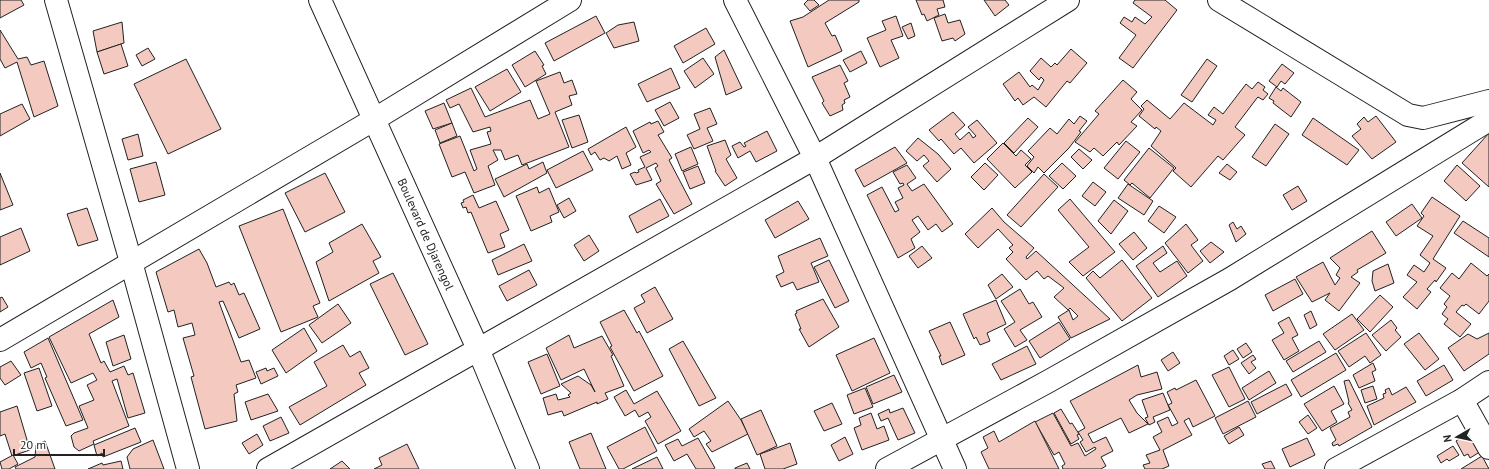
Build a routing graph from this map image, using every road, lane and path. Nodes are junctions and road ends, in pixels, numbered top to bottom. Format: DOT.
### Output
graph roads {
  1 [pos="56,0"];
  2 [pos="320,0"];
  3 [pos="570,0"];
  4 [pos="735,0"];
  5 [pos="1068,0"];
  6 [pos="1219,0"];
  7 [pos="1489,101"];
  8 [pos="375,119"];
  9 [pos="1489,120"];
  10 [pos="815,158"];
  11 [pos="131,262"];
  12 [pos="0,340"];
  13 [pos="478,349"];
  14 [pos="1489,382"];
  15 [pos="1462,400"];
  16 [pos="941,438"];
  17 [pos="1489,448"];
  18 [pos="188,469"];
  19 [pos="268,469"];
  20 [pos="528,469"];
  21 [pos="887,469"];
  22 [pos="955,469"];
  23 [pos="1336,469"];
  1 -- 11 [label="street"];
  2 -- 8 [label="street, Boulevard de Djarengol"];
  3 -- 8 [label="street"];
  4 -- 10 [label="street"];
  5 -- 10 [label="street"];
  6 -- 7 [label="street"];
  8 -- 11 [label="street"];
  8 -- 13 [label="street, Boulevard de Djarengol"];
  9 -- 16 [label="street"];
  10 -- 13 [label="street"];
  10 -- 16 [label="street"];
  11 -- 12 [label="street"];
  11 -- 18 [label="street"];
  13 -- 19 [label="street"];
  13 -- 20 [label="street, Boulevard de Djarengol"];
  14 -- 15 [label="street"];
  15 -- 17 [label="street"];
  15 -- 23 [label="street"];
  16 -- 21 [label="street"];
  16 -- 22 [label="street"];
}
